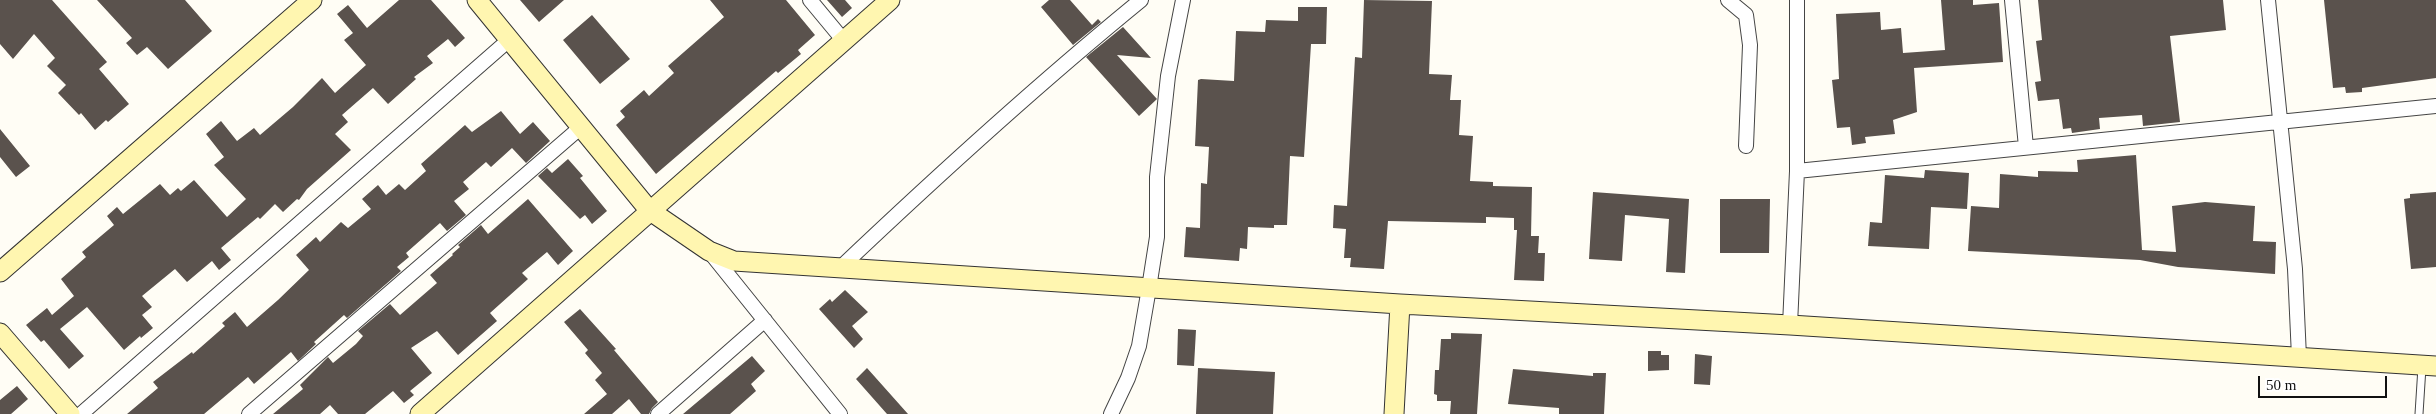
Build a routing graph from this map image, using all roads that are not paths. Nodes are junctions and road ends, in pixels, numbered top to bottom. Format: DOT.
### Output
graph roads {
  1 [pos="312,0"];
  2 [pos="477,0"];
  3 [pos="810,0"];
  4 [pos="890,0"];
  5 [pos="1141,0"];
  6 [pos="1183,0"];
  7 [pos="1728,0"];
  8 [pos="1797,0"];
  9 [pos="2012,0"];
  10 [pos="2268,0"];
  11 [pos="510,39"];
  12 [pos="844,41"];
  13 [pos="2436,106"];
  14 [pos="2279,122"];
  15 [pos="581,127"];
  16 [pos="1746,146"];
  17 [pos="2026,147"];
  18 [pos="1797,171"];
  19 [pos="649,210"];
  20 [pos="708,251"];
  21 [pos="839,269"];
  22 [pos="0,272"];
  23 [pos="1149,288"];
  24 [pos="1400,304"];
  25 [pos="765,320"];
  26 [pos="1790,326"];
  27 [pos="0,333"];
  28 [pos="2299,357"];
  29 [pos="2429,366"];
  30 [pos="70,414"];
  31 [pos="81,414"];
  32 [pos="249,414"];
  33 [pos="420,414"];
  34 [pos="658,414"];
  35 [pos="840,414"];
  36 [pos="1111,414"];
  37 [pos="1394,414"];
  38 [pos="2419,414"];
  1 -- 22 [label="street"];
  2 -- 11 [label="street"];
  3 -- 12 [label="street"];
  4 -- 12 [label="street"];
  5 -- 21 [label="street"];
  6 -- 23 [label="street"];
  7 -- 16 [label="street"];
  8 -- 18 [label="street"];
  9 -- 17 [label="street"];
  10 -- 14 [label="street"];
  11 -- 15 [label="street"];
  11 -- 31 [label="street"];
  12 -- 19 [label="street"];
  13 -- 14 [label="street"];
  14 -- 17 [label="street"];
  14 -- 28 [label="street"];
  15 -- 19 [label="street"];
  15 -- 32 [label="street"];
  17 -- 18 [label="street"];
  18 -- 26 [label="street"];
  19 -- 20 [label="street"];
  19 -- 33 [label="street"];
  20 -- 21 [label="street"];
  20 -- 25 [label="street"];
  21 -- 23 [label="street"];
  23 -- 24 [label="street"];
  23 -- 36 [label="street"];
  24 -- 26 [label="street"];
  24 -- 37 [label="street"];
  25 -- 34 [label="street"];
  25 -- 35 [label="street"];
  26 -- 28 [label="street"];
  27 -- 30 [label="street"];
  28 -- 29 [label="street"];
  29 -- 38 [label="lane"];
}
